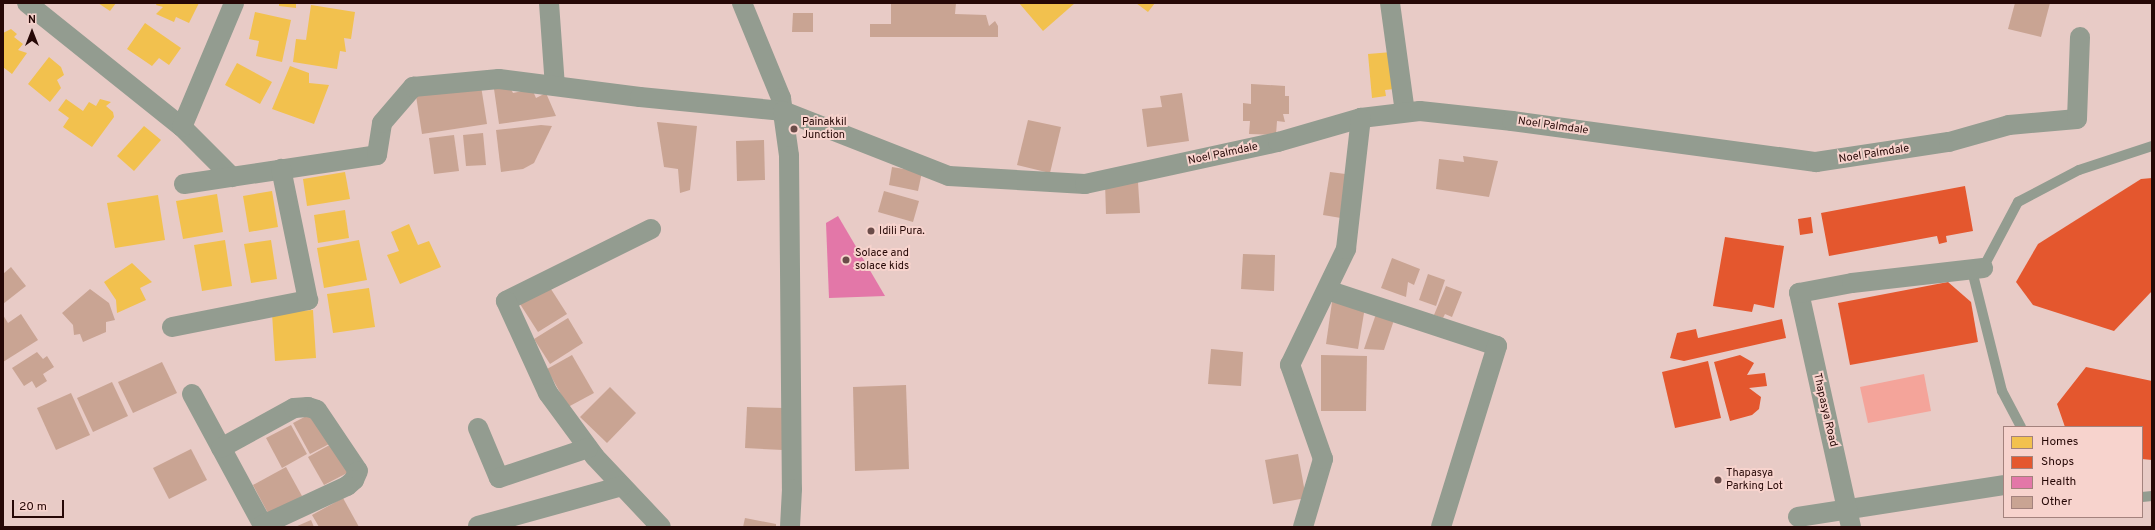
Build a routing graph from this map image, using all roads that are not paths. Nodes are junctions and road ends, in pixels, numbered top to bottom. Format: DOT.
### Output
graph roads {
  1 [pos="28,3"];
  2 [pos="234,3"];
  3 [pos="549,3"];
  4 [pos="742,3"];
  5 [pos="1390,3"];
  6 [pos="2080,37"];
  7 [pos="555,86"];
  8 [pos="783,111"];
  9 [pos="1405,112"];
  10 [pos="1361,118"];
  11 [pos="182,127"];
  12 [pos="2152,146"];
  13 [pos="280,169"];
  14 [pos="232,177"];
  15 [pos="184,184"];
  16 [pos="651,229"];
  17 [pos="1983,268"];
  18 [pos="1327,290"];
  19 [pos="172,327"];
  20 [pos="192,394"];
  21 [pos="2020,426"];
  22 [pos="478,428"];
  23 [pos="221,448"];
  24 [pos="588,448"];
  25 [pos="2003,485"];
  26 [pos="622,486"];
  27 [pos="1798,517"];
  28 [pos="1849,519"];
  29 [pos="263,526"];
  30 [pos="478,526"];
  31 [pos="661,527"];
  32 [pos="790,527"];
  33 [pos="1303,527"];
  34 [pos="1440,527"];
  1 -- 11 [label="street"];
  2 -- 11 [label="street"];
  3 -- 7 [label="street"];
  4 -- 8 [label="street"];
  5 -- 9 [label="street"];
  6 -- 9 [label="street, Noel Palmdale"];
  7 -- 8 [label="street, Noel Palmdale"];
  7 -- 13 [label="street, Noel Palmdale"];
  8 -- 10 [label="street, Noel Palmdale"];
  8 -- 32 [label="street"];
  9 -- 10 [label="street, Noel Palmdale"];
  10 -- 18 [label="street"];
  11 -- 14 [label="street"];
  12 -- 17 [label="lane"];
  13 -- 14 [label="street"];
  13 -- 19 [label="street"];
  14 -- 15 [label="street"];
  16 -- 24 [label="street"];
  17 -- 21 [label="lane"];
  17 -- 28 [label="street, Thapasya Road"];
  18 -- 33 [label="street"];
  18 -- 34 [label="street"];
  20 -- 23 [label="street"];
  22 -- 24 [label="street"];
  23 -- 29 [label="street"];
  23 -- 29 [label="street"];
  24 -- 26 [label="street"];
  25 -- 28 [label="street"];
  26 -- 30 [label="street"];
  26 -- 31 [label="street"];
  27 -- 28 [label="street"];
}
